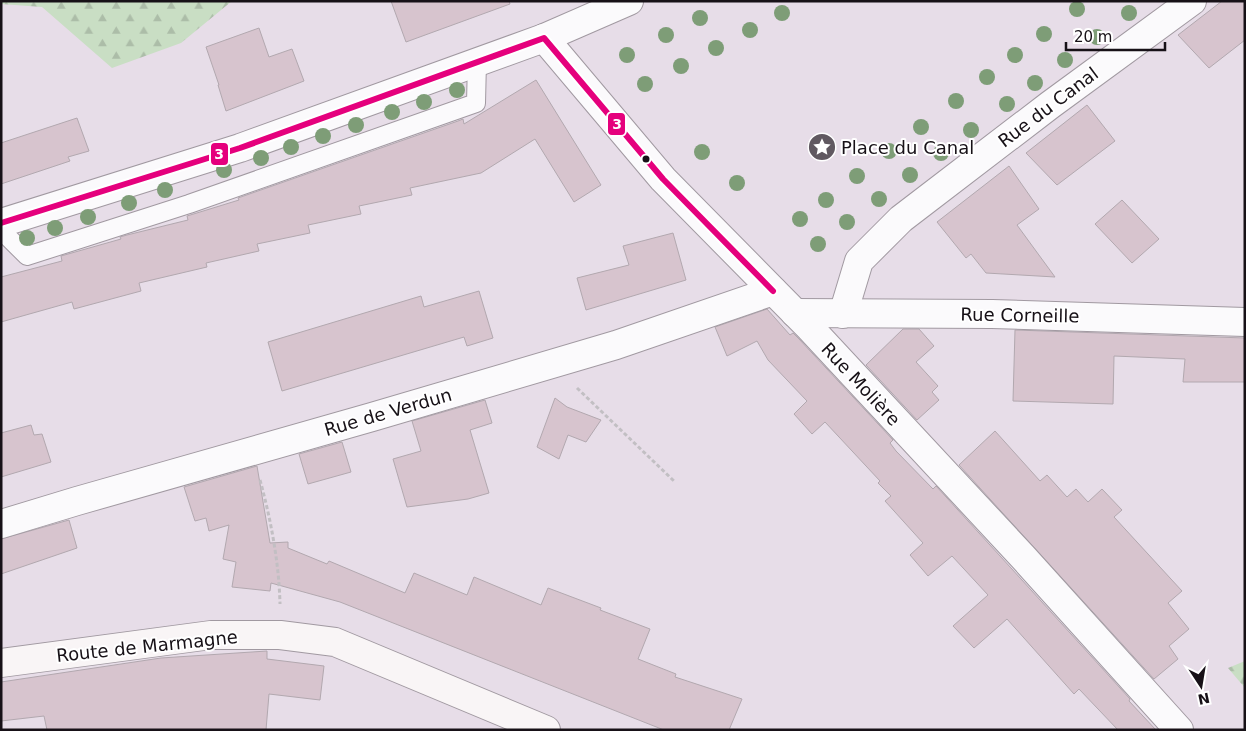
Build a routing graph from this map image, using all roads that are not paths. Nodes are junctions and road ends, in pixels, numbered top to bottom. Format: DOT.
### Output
graph roads {
  1 [pos="629,1"];
  2 [pos="1192,1"];
  3 [pos="544,38"];
  4 [pos="478,61"];
  5 [pos="1,224"];
  6 [pos="1,230"];
  7 [pos="773,291"];
  8 [pos="794,313"];
  9 [pos="843,314"];
  10 [pos="1245,322"];
  11 [pos="1,524"];
  12 [pos="1,663"];
  13 [pos="546,730"];
  14 [pos="1179,730"];
  1 -- 3 [label="street"];
  2 -- 9 [label="street, Rue du Canal"];
  3 -- 4 [label="street"];
  3 -- 7 [label="street, Rue Molière"];
  4 -- 5 [label="street"];
  4 -- 6 [label="lane"];
  7 -- 8 [label="street, Rue Molière"];
  7 -- 11 [label="street, Rue de Verdun"];
  8 -- 9 [label="street, Rue Corneille"];
  8 -- 14 [label="street, Rue Molière"];
  9 -- 10 [label="street, Rue Corneille"];
  12 -- 13 [label="street, Route de Marmagne"];
}
